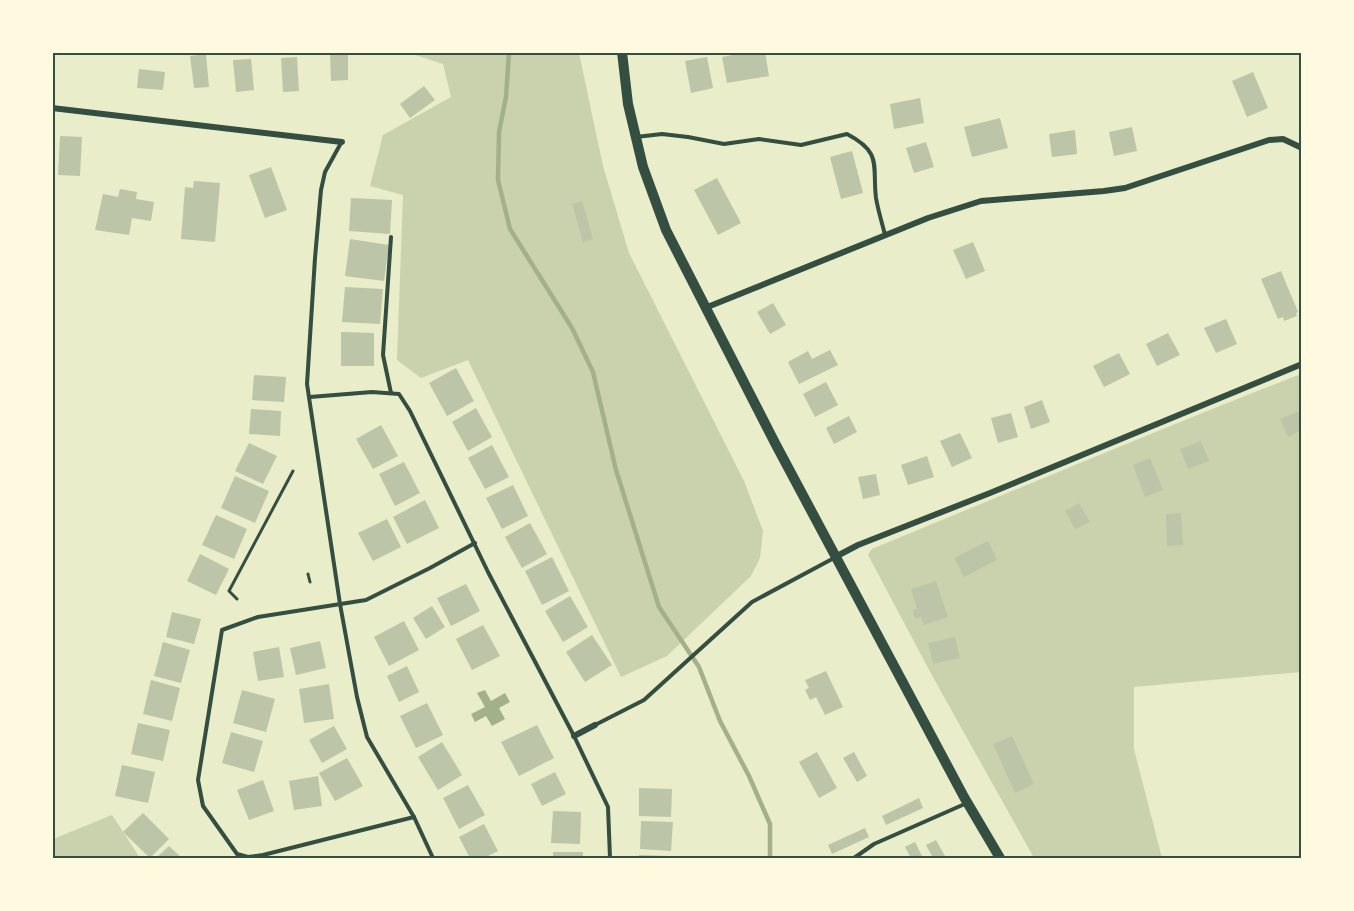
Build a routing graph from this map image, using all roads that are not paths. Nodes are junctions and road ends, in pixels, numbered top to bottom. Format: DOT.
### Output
graph roads {
  1 [pos="624,53"];
  2 [pos="52,108"];
  3 [pos="635,137"];
  4 [pos="342,142"];
  5 [pos="1302,148"];
  6 [pos="885,236"];
  7 [pos="391,237"];
  8 [pos="705,308"];
  9 [pos="1302,364"];
  10 [pos="391,393"];
  11 [pos="310,397"];
  12 [pos="475,543"];
  13 [pos="837,556"];
  14 [pos="340,604"];
  15 [pos="595,725"];
  16 [pos="574,736"];
  17 [pos="968,803"];
  18 [pos="414,817"];
  19 [pos="433,858"];
  20 [pos="610,858"];
  21 [pos="854,858"];
  22 [pos="1000,858"];
  1 -- 3 [label="main road"];
  2 -- 4 [label="street"];
  3 -- 6 [label="lane"];
  3 -- 8 [label="main road"];
  4 -- 11 [label="lane"];
  5 -- 6 [label="street"];
  6 -- 8 [label="street"];
  7 -- 10 [label="lane"];
  8 -- 13 [label="main road"];
  9 -- 13 [label="street"];
  10 -- 11 [label="lane"];
  10 -- 12 [label="lane"];
  11 -- 14 [label="lane"];
  12 -- 14 [label="lane"];
  12 -- 16 [label="lane"];
  13 -- 15 [label="lane"];
  13 -- 17 [label="main road"];
  14 -- 18 [label="lane"];
  14 -- 18 [label="lane"];
  15 -- 16 [label="street"];
  16 -- 20 [label="lane"];
  17 -- 21 [label="lane"];
  17 -- 22 [label="main road"];
  18 -- 19 [label="lane"];
}
